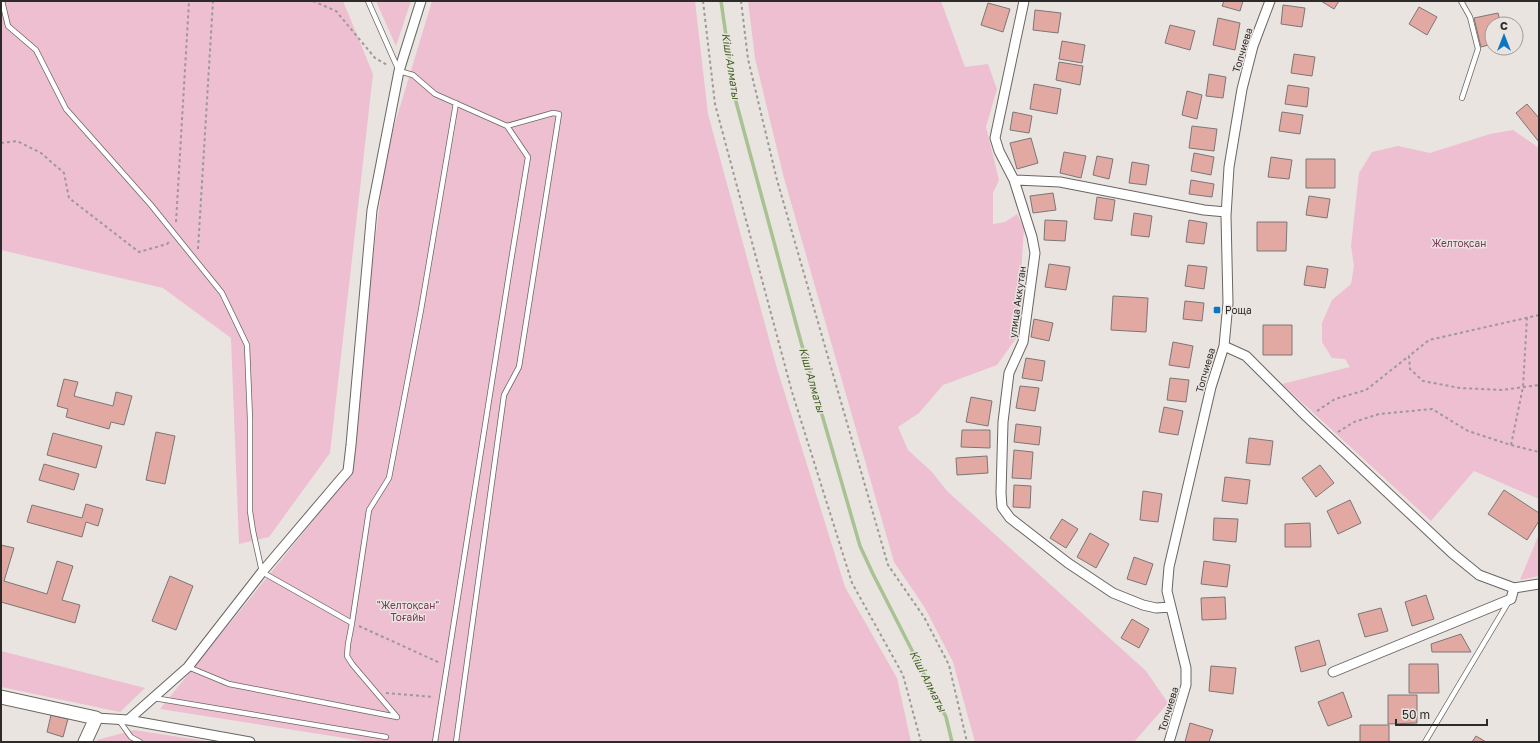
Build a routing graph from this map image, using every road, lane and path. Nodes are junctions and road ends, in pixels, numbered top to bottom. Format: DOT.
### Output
graph roads {
  1 [pos="2,1"];
  2 [pos="189,1"];
  3 [pos="213,1"];
  4 [pos="313,1"];
  5 [pos="368,1"];
  6 [pos="421,1"];
  7 [pos="703,1"];
  8 [pos="742,1"];
  9 [pos="1024,1"];
  10 [pos="1270,1"];
  11 [pos="1460,1"];
  12 [pos="398,71"];
  13 [pos="1462,98"];
  14 [pos="456,103"];
  15 [pos="507,126"];
  16 [pos="1,143"];
  17 [pos="1014,180"];
  18 [pos="1226,212"];
  19 [pos="175,235"];
  20 [pos="197,262"];
  21 [pos="1539,315"];
  22 [pos="1527,317"];
  23 [pos="1224,346"];
  24 [pos="1410,356"];
  25 [pos="1539,385"];
  26 [pos="1523,387"];
  27 [pos="1307,417"];
  28 [pos="1329,438"];
  29 [pos="1510,446"];
  30 [pos="1539,452"];
  31 [pos="262,572"];
  32 [pos="1539,584"];
  33 [pos="1514,588"];
  34 [pos="1510,599"];
  35 [pos="1171,607"];
  36 [pos="352,624"];
  37 [pos="447,666"];
  38 [pos="188,667"];
  39 [pos="1333,672"];
  40 [pos="375,692"];
  41 [pos="1,697"];
  42 [pos="154,698"];
  43 [pos="442,698"];
  44 [pos="96,718"];
  45 [pos="123,720"];
  46 [pos="386,736"];
  47 [pos="85,742"];
  48 [pos="140,742"];
  49 [pos="250,742"];
  50 [pos="435,742"];
  51 [pos="456,742"];
  52 [pos="921,742"];
  53 [pos="967,742"];
  54 [pos="1169,742"];
  55 [pos="1425,742"];
  1 -- 19 [label="lane"];
  2 -- 19 [label="path"];
  3 -- 20 [label="path"];
  4 -- 12 [label="path"];
  5 -- 12 [label="lane"];
  6 -- 12 [label="street"];
  7 -- 52 [label="path"];
  8 -- 53 [label="path"];
  9 -- 17 [label="street, улица Аккутан"];
  10 -- 18 [label="street, Топчиева"];
  11 -- 13 [label="lane"];
  12 -- 14 [label="lane"];
  12 -- 31 [label="street"];
  14 -- 15 [label="lane"];
  14 -- 36 [label="lane"];
  15 -- 37 [label="lane"];
  15 -- 51 [label="lane"];
  16 -- 19 [label="path"];
  17 -- 18 [label="street"];
  17 -- 35 [label="street, улица Аккутан"];
  18 -- 23 [label="street, Топчиева"];
  19 -- 20 [label="lane"];
  20 -- 31 [label="lane"];
  21 -- 22 [label="path"];
  22 -- 24 [label="path"];
  22 -- 26 [label="path"];
  23 -- 27 [label="street"];
  23 -- 35 [label="street, Топчиева"];
  24 -- 26 [label="path"];
  24 -- 27 [label="path"];
  25 -- 26 [label="path"];
  26 -- 29 [label="path"];
  27 -- 28 [label="street"];
  28 -- 29 [label="path"];
  28 -- 33 [label="street"];
  29 -- 30 [label="path"];
  31 -- 36 [label="lane"];
  31 -- 38 [label="street"];
  32 -- 33 [label="street"];
  33 -- 34 [label="street"];
  34 -- 39 [label="street"];
  34 -- 55 [label="lane"];
  35 -- 54 [label="street, Топчиева"];
  36 -- 37 [label="path"];
  36 -- 40 [label="lane"];
  37 -- 43 [label="lane"];
  38 -- 40 [label="lane"];
  38 -- 42 [label="street"];
  40 -- 43 [label="path"];
  41 -- 44 [label="street"];
  42 -- 45 [label="street"];
  42 -- 46 [label="lane"];
  43 -- 50 [label="lane"];
  44 -- 45 [label="street"];
  44 -- 47 [label="street"];
  45 -- 48 [label="lane"];
  45 -- 49 [label="street"];
}
